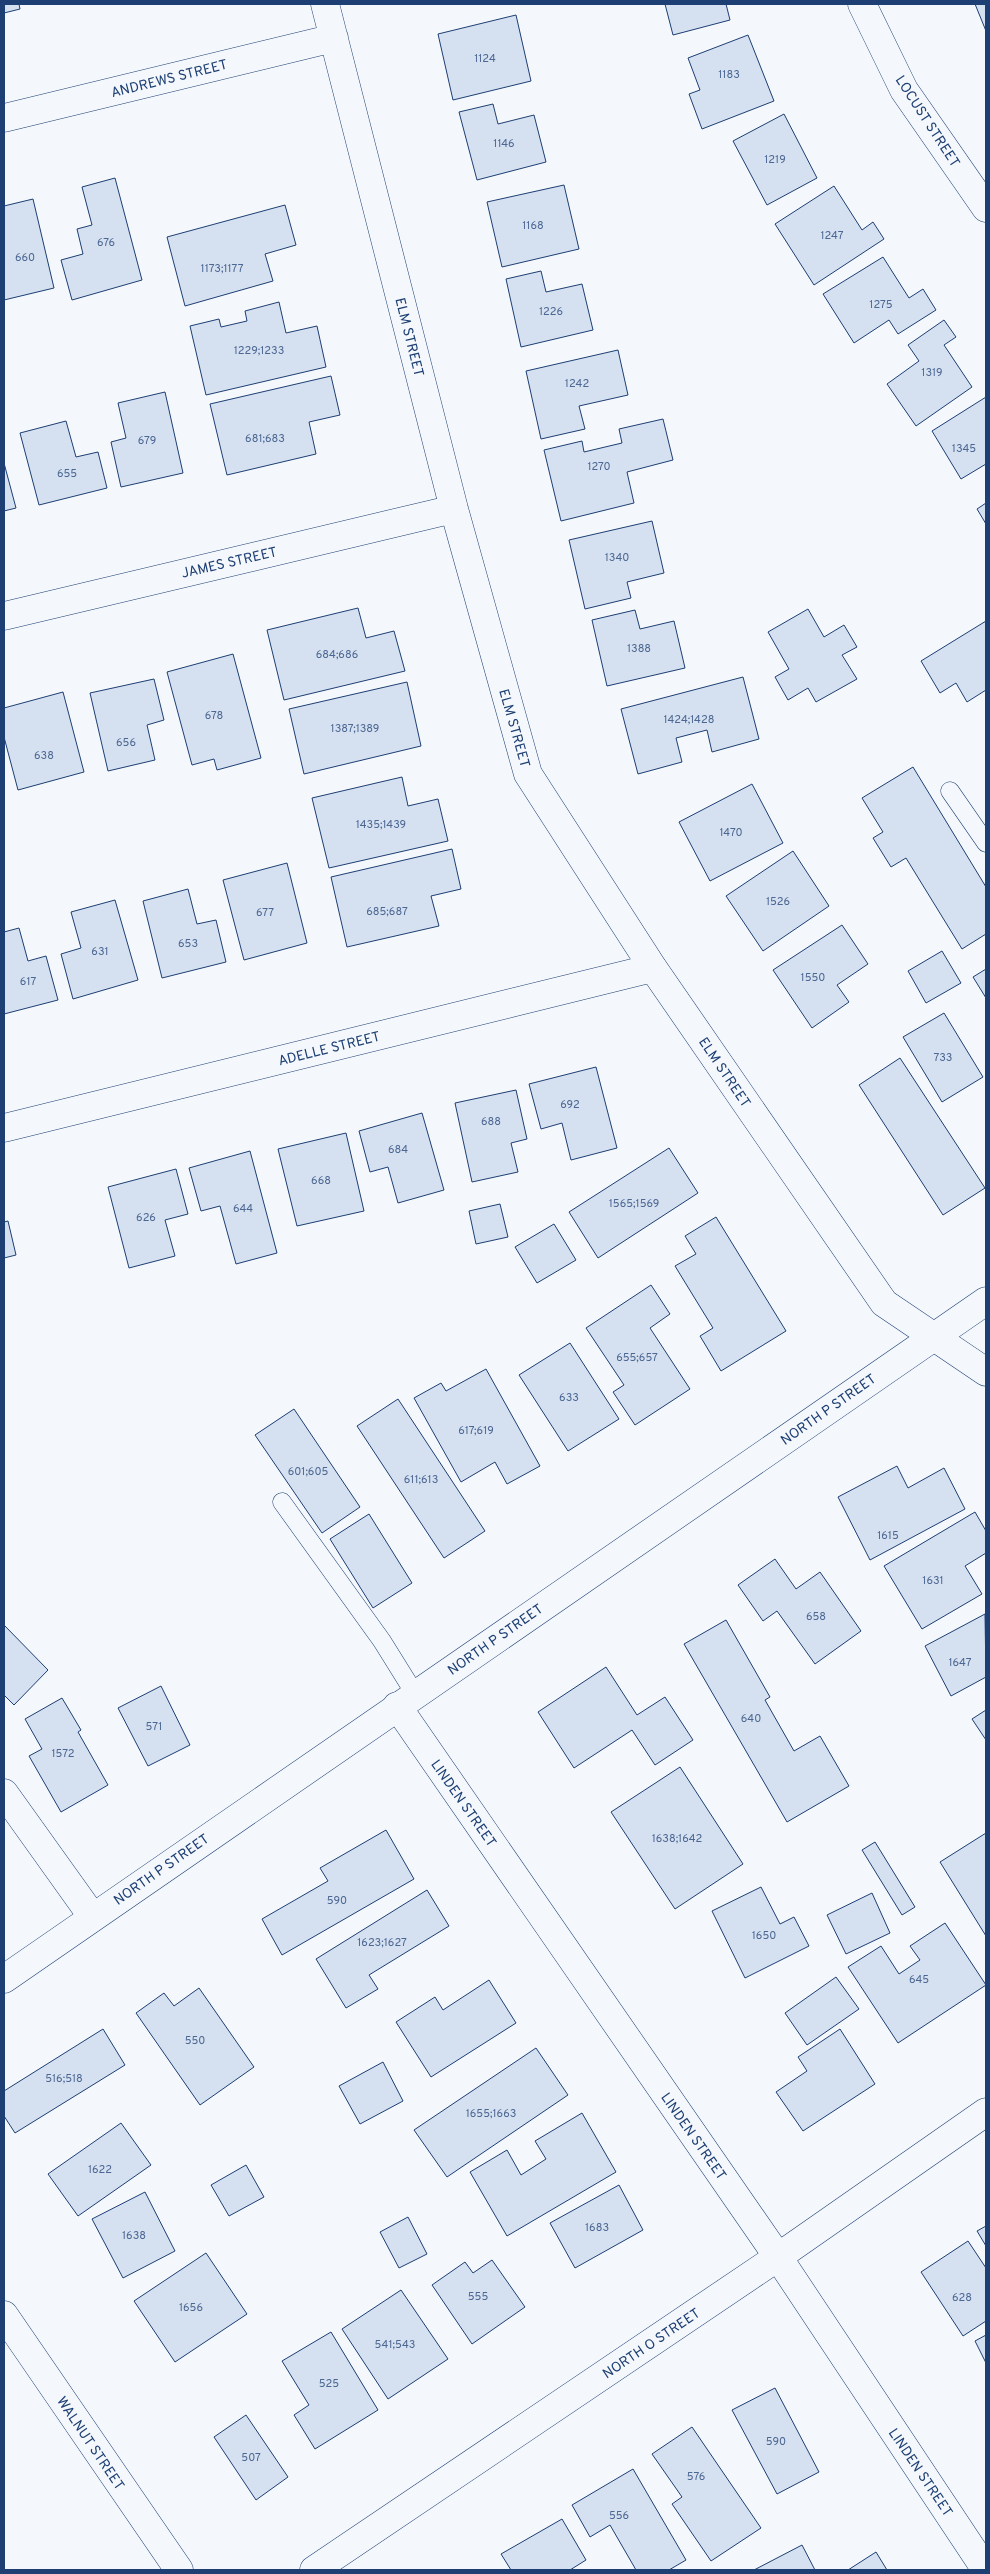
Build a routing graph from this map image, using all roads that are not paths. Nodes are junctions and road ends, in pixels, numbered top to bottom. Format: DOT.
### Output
graph roads {
  1 [pos="325,4"];
  2 [pos="862,4"];
  3 [pos="334,38"];
  4 [pos="4,118"];
  5 [pos="986,208"];
  6 [pos="454,509"];
  7 [pos="4,616"];
  8 [pos="950,792"];
  9 [pos="986,843"];
  10 [pos="653,968"];
  11 [pos="4,1128"];
  12 [pos="986,1301"];
  13 [pos="932,1337"];
  14 [pos="986,1372"];
  15 [pos="282,1502"];
  16 [pos="406,1700"];
  17 [pos="4,1793"];
  18 [pos="92,1916"];
  19 [pos="4,1978"];
  20 [pos="986,2112"];
  21 [pos="778,2257"];
  22 [pos="4,2315"];
  23 [pos="179,2570"];
  24 [pos="314,2570"];
  25 [pos="986,2570"];
  1 -- 3 [label="street, ELM STREET"];
  2 -- 5 [label="street, LOCUST STREET"];
  3 -- 4 [label="street, ANDREWS STREET"];
  3 -- 6 [label="street, ELM STREET"];
  6 -- 7 [label="street, JAMES STREET"];
  6 -- 10 [label="street, ELM STREET"];
  8 -- 9 [label="lane"];
  10 -- 11 [label="street, ADELLE STREET"];
  10 -- 13 [label="street, ELM STREET"];
  12 -- 13 [label="street, NORTH P STREET"];
  13 -- 14 [label="street, ELM STREET"];
  13 -- 16 [label="street, NORTH P STREET"];
  15 -- 16 [label="lane"];
  16 -- 18 [label="street, NORTH P STREET"];
  16 -- 21 [label="street, LINDEN STREET"];
  17 -- 18 [label="street"];
  18 -- 19 [label="street, NORTH P STREET"];
  20 -- 21 [label="street, NORTH O STREET"];
  21 -- 24 [label="street, NORTH O STREET"];
  21 -- 25 [label="street, LINDEN STREET"];
  22 -- 23 [label="street, WALNUT STREET"];
}
